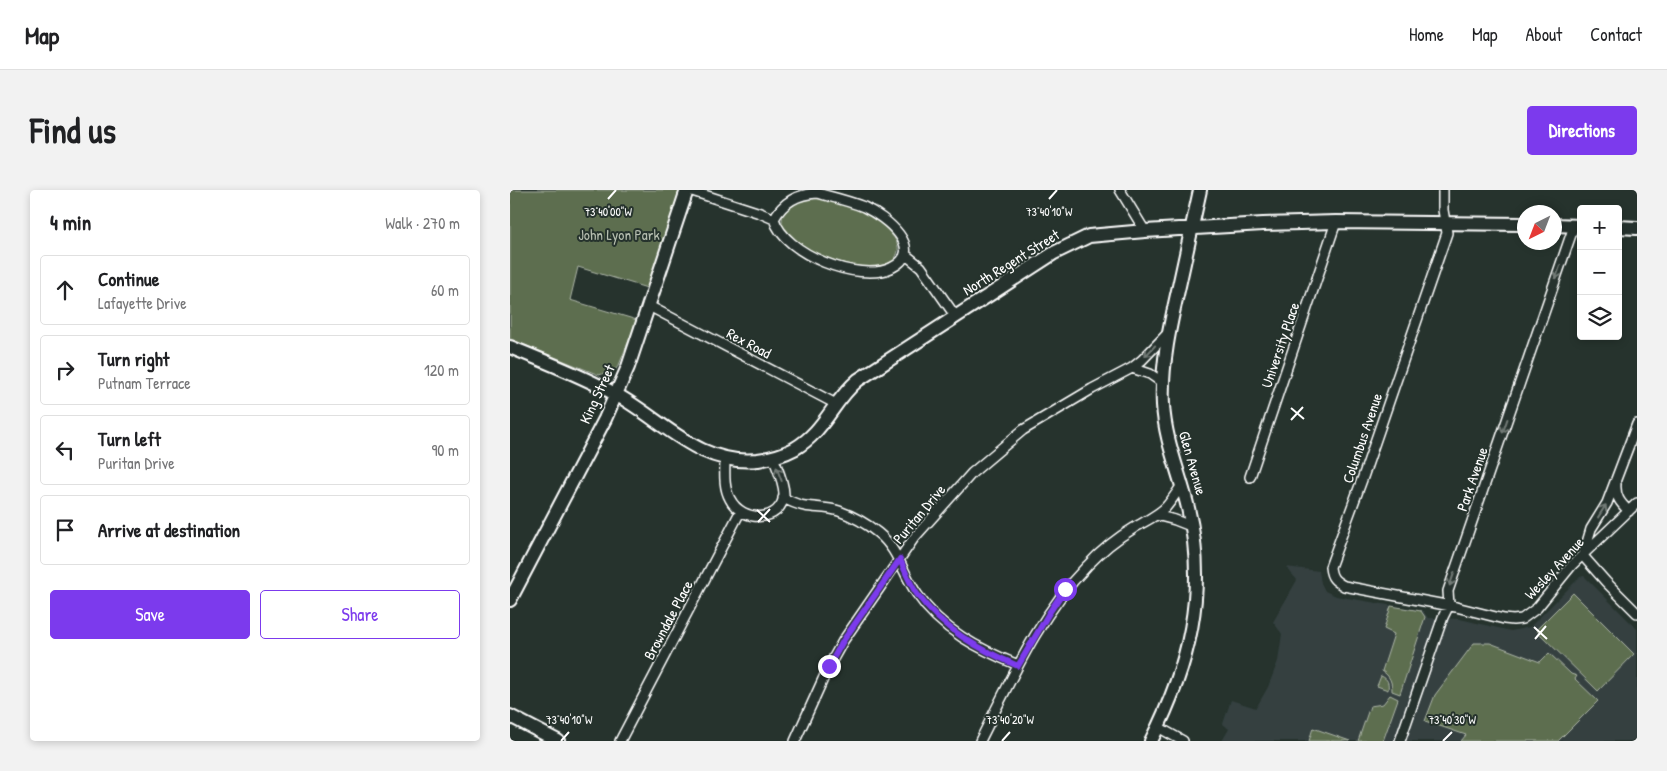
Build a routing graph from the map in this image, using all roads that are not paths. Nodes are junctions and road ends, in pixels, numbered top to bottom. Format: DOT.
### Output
graph roads {
  1 [pos="688,190"];
  2 [pos="1120,190"];
  3 [pos="1200,190"];
  4 [pos="1443,190"];
  5 [pos="774,220"];
  6 [pos="1336,222"];
  7 [pos="1446,223"];
  8 [pos="1517,224"];
  9 [pos="1562,225"];
  10 [pos="1577,226"];
  11 [pos="1622,227"];
  12 [pos="1637,228"];
  13 [pos="1191,229"];
  14 [pos="1145,231"];
  15 [pos="906,255"];
  16 [pos="649,306"];
  17 [pos="956,317"];
  18 [pos="1168,332"];
  19 [pos="510,347"];
  20 [pos="1132,368"];
  21 [pos="1162,383"];
  22 [pos="616,394"];
  23 [pos="836,404"];
  24 [pos="1637,424"];
  25 [pos="773,457"];
  26 [pos="726,458"];
  27 [pos="1250,477"];
  28 [pos="1616,481"];
  29 [pos="1182,485"];
  30 [pos="783,498"];
  31 [pos="1637,503"];
  32 [pos="1629,511"];
  33 [pos="740,512"];
  34 [pos="1156,515"];
  35 [pos="1193,527"];
  36 [pos="1583,556"];
  37 [pos="900,559"];
  38 [pos="510,600"];
  39 [pos="1449,605"];
  40 [pos="1637,613"];
  41 [pos="1018,666"];
  42 [pos="510,716"];
  43 [pos="1158,727"];
  44 [pos="557,741"];
  45 [pos="620,741"];
  46 [pos="794,741"];
  47 [pos="980,741"];
  48 [pos="1151,741"];
  49 [pos="1183,741"];
  50 [pos="1400,741"];
  1 -- 5 [label="street"];
  1 -- 16 [label="street, King Street"];
  2 -- 14 [label="street"];
  3 -- 13 [label="street, Glen Avenue"];
  4 -- 7 [label="street, Columbus Avenue"];
  5 -- 15 [label="street"];
  5 -- 15 [label="street"];
  6 -- 7 [label="street, North Regent Street"];
  6 -- 13 [label="street, North Regent Street"];
  6 -- 27 [label="street, University Place"];
  7 -- 8 [label="street, North Regent Street"];
  7 -- 39 [label="street, Columbus Avenue"];
  9 -- 10 [label="street"];
  10 -- 39 [label="street, Park Avenue, one-way"];
  11 -- 12 [label="street"];
  13 -- 14 [label="street, North Regent Street"];
  13 -- 18 [label="street, Glen Avenue"];
  14 -- 17 [label="street, North Regent Street"];
  15 -- 17 [label="street"];
  16 -- 22 [label="street, King Street"];
  16 -- 23 [label="street, Rex Road"];
  17 -- 23 [label="street, North Regent Street"];
  18 -- 20 [label="street, Puritan Drive, one-way"];
  18 -- 21 [label="street, Glen Avenue"];
  19 -- 22 [label="street, North Regent Street"];
  20 -- 21 [label="street"];
  20 -- 37 [label="street, Puritan Drive"];
  21 -- 29 [label="street, Glen Avenue"];
  22 -- 26 [label="street, North Regent Street"];
  22 -- 38 [label="street, King Street"];
  23 -- 25 [label="street, North Regent Street"];
  24 -- 28 [label="street"];
  25 -- 26 [label="street, North Regent Street"];
  30 -- 25 [label="street, one-way"];
  26 -- 33 [label="street"];
  28 -- 32 [label="street"];
  36 -- 28 [label="street, one-way"];
  29 -- 34 [label="street"];
  29 -- 35 [label="street, Glen Avenue"];
  30 -- 33 [label="street"];
  30 -- 37 [label="street"];
  31 -- 32 [label="street, Wesley Avenue"];
  32 -- 36 [label="street, Wesley Avenue"];
  33 -- 45 [label="street, Browndale Place"];
  34 -- 35 [label="street"];
  34 -- 41 [label="street"];
  35 -- 43 [label="street, Glen Avenue"];
  36 -- 39 [label="street, Wesley Avenue"];
  36 -- 40 [label="street"];
  37 -- 41 [label="street"];
  37 -- 46 [label="street, Puritan Drive"];
  39 -- 50 [label="street, Park Avenue"];
  41 -- 47 [label="street"];
  42 -- 44 [label="street"];
  43 -- 48 [label="street, Glen Avenue"];
  43 -- 49 [label="street"];
}
